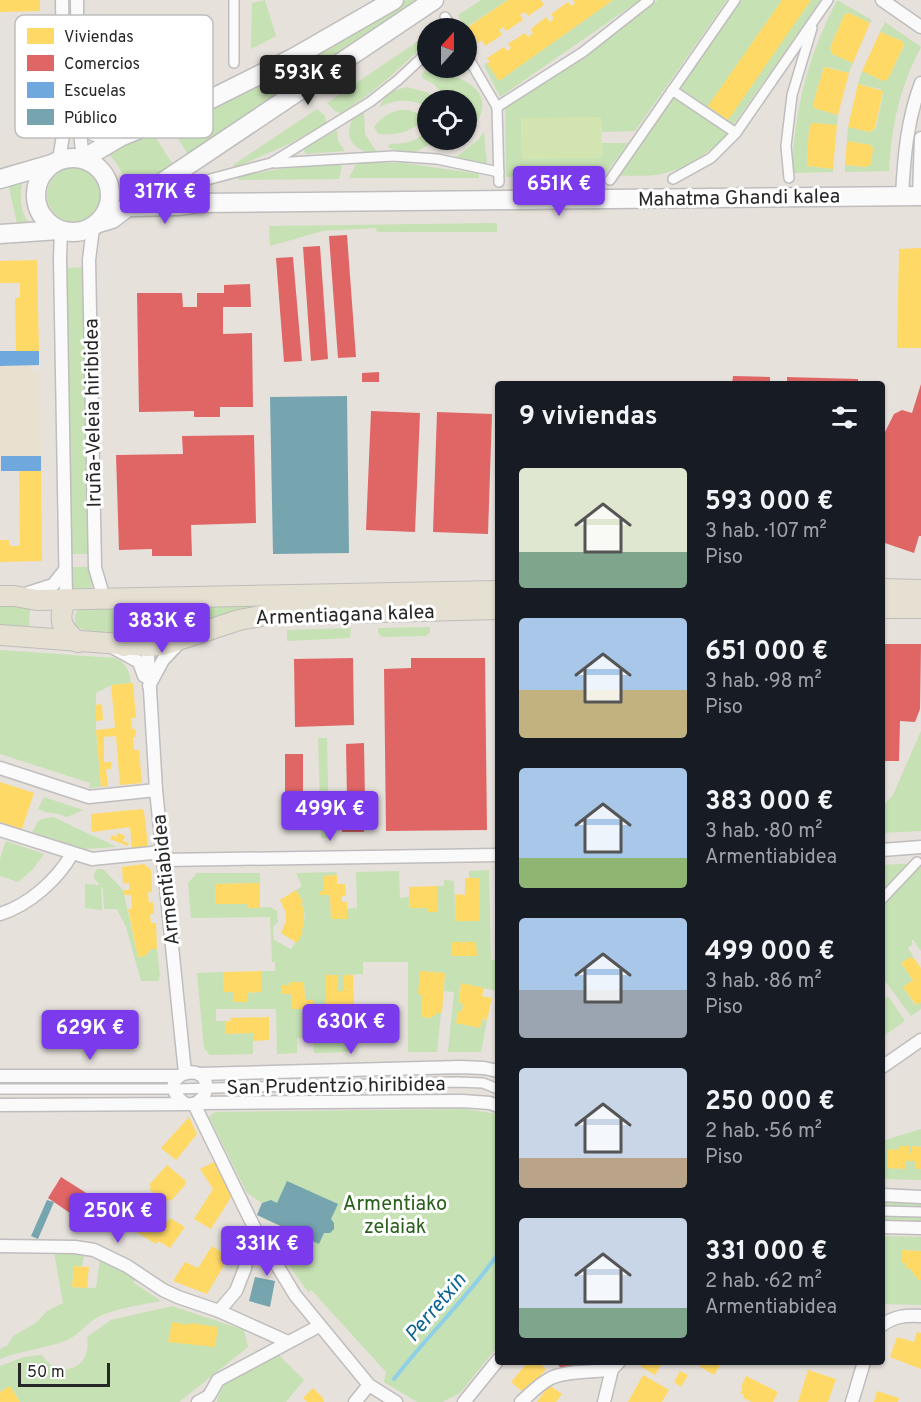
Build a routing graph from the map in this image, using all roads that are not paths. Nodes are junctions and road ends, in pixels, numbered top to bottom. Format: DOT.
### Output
graph roads {
  1 [pos="62,0"];
  2 [pos="76,0"];
  3 [pos="234,0"];
  4 [pos="394,0"];
  5 [pos="434,0"];
  6 [pos="649,0"];
  7 [pos="735,0"];
  8 [pos="828,0"];
  9 [pos="882,0"];
  10 [pos="62,15"];
  11 [pos="76,15"];
  12 [pos="815,18"];
  13 [pos="921,27"];
  14 [pos="417,62"];
  15 [pos="234,63"];
  16 [pos="477,73"];
  17 [pos="921,83"];
  18 [pos="672,90"];
  19 [pos="213,98"];
  20 [pos="496,107"];
  21 [pos="736,133"];
  22 [pos="62,138"];
  23 [pos="81,138"];
  24 [pos="118,138"];
  25 [pos="921,138"];
  26 [pos="83,159"];
  27 [pos="55,162"];
  28 [pos="271,163"];
  29 [pos="499,172"];
  30 [pos="789,178"];
  31 [pos="0,179"];
  32 [pos="673,179"];
  33 [pos="609,180"];
  34 [pos="199,182"];
  35 [pos="499,182"];
  36 [pos="162,183"];
  37 [pos="110,188"];
  38 [pos="914,196"];
  39 [pos="136,201"];
  40 [pos="198,203"];
  41 [pos="96,225"];
  42 [pos="60,230"];
  43 [pos="0,234"];
  44 [pos="65,570"];
  45 [pos="885,589"];
  46 [pos="921,590"];
  47 [pos="495,591"];
  48 [pos="7,596"];
  49 [pos="104,598"];
  50 [pos="66,599"];
  51 [pos="131,599"];
  52 [pos="885,608"];
  53 [pos="495,609"];
  54 [pos="921,609"];
  55 [pos="146,623"];
  56 [pos="0,635"];
  57 [pos="183,639"];
  58 [pos="78,642"];
  59 [pos="115,645"];
  60 [pos="147,646"];
  61 [pos="149,687"];
  62 [pos="0,768"];
  63 [pos="156,790"];
  64 [pos="0,830"];
  65 [pos="921,847"];
  66 [pos="885,850"];
  67 [pos="72,854"];
  68 [pos="495,855"];
  69 [pos="163,856"];
  70 [pos="917,862"];
  71 [pos="885,897"];
  72 [pos="0,914"];
  73 [pos="921,1040"];
  74 [pos="885,1065"];
  75 [pos="495,1070"];
  76 [pos="182,1074"];
  77 [pos="199,1074"];
  78 [pos="0,1076"];
  79 [pos="206,1087"];
  80 [pos="495,1088"];
  81 [pos="0,1089"];
  82 [pos="174,1089"];
  83 [pos="191,1103"];
  84 [pos="0,1105"];
  85 [pos="495,1105"];
  86 [pos="885,1195"];
  87 [pos="921,1197"];
  88 [pos="885,1211"];
  89 [pos="921,1212"];
  90 [pos="254,1227"];
  91 [pos="885,1227"];
  92 [pos="921,1228"];
  93 [pos="0,1246"];
  94 [pos="219,1311"];
  95 [pos="921,1316"];
  96 [pos="885,1323"];
  97 [pos="319,1326"];
  98 [pos="288,1342"];
  99 [pos="495,1364"];
  100 [pos="863,1365"];
  101 [pos="615,1366"];
  102 [pos="369,1385"];
  103 [pos="206,1400"];
  104 [pos="355,1402"];
  105 [pos="396,1402"];
  106 [pos="464,1402"];
  107 [pos="521,1402"];
  108 [pos="604,1402"];
  109 [pos="852,1402"];
  1 -- 10 [label="street"];
  2 -- 11 [label="street"];
  3 -- 15 [label="street"];
  4 -- 19 [label="main road"];
  5 -- 36 [label="main road"];
  6 -- 20 [label="street"];
  7 -- 18 [label="street"];
  8 -- 12 [label="street"];
  9 -- 13 [label="street"];
  12 -- 21 [label="street"];
  12 -- 30 [label="street"];
  14 -- 28 [label="street"];
  16 -- 20 [label="street"];
  17 -- 38 [label="street"];
  18 -- 21 [label="street"];
  18 -- 33 [label="street"];
  20 -- 29 [label="street"];
  21 -- 32 [label="street"];
  22 -- 27 [label="street"];
  23 -- 26 [label="street"];
  24 -- 26 [label="main road"];
  25 -- 38 [label="street"];
  26 -- 27 [label="main road"];
  26 -- 37 [label="main road"];
  27 -- 31 [label="main road"];
  27 -- 42 [label="main road"];
  28 -- 29 [label="street"];
  28 -- 34 [label="street"];
  29 -- 35 [label="street"];
  36 -- 39 [label="main road"];
  36 -- 40 [label="main road, Mahatma Ghandi kalea"];
  37 -- 39 [label="main road"];
  37 -- 41 [label="main road"];
  38 -- 40 [label="main road, Mahatma Ghandi kalea"];
  39 -- 40 [label="main road, Mahatma Ghandi kalea"];
  39 -- 41 [label="main road"];
  41 -- 42 [label="main road"];
  41 -- 49 [label="street, Iruña-Veleia hiribidea"];
  42 -- 43 [label="main road"];
  42 -- 44 [label="street, Iruña-Veleia hiribidea"];
  44 -- 48 [label="street"];
  44 -- 50 [label="street, Iruña-Veleia hiribidea"];
  45 -- 46 [label="main road"];
  47 -- 51 [label="main road, Armentiagana kalea"];
  48 -- 50 [label="main road, Armentiagana kalea"];
  49 -- 50 [label="main road, Armentiagana kalea"];
  49 -- 51 [label="main road, Armentiagana kalea"];
  50 -- 58 [label="main road"];
  51 -- 55 [label="main road"];
  52 -- 54 [label="main road"];
  53 -- 57 [label="main road, Armentiagana kalea"];
  55 -- 59 [label="main road"];
  55 -- 60 [label="street, Armentiabidea"];
  56 -- 58 [label="main road, Armentiagana kalea"];
  57 -- 60 [label="main road, Armentiagana kalea"];
  57 -- 61 [label="street"];
  58 -- 59 [label="main road, Armentiagana kalea"];
  59 -- 60 [label="main road, Armentiagana kalea"];
  59 -- 61 [label="street, Armentiabidea"];
  60 -- 61 [label="street, Armentiabidea"];
  61 -- 63 [label="street, Armentiabidea"];
  62 -- 63 [label="street"];
  63 -- 69 [label="street, Armentiabidea"];
  64 -- 67 [label="street"];
  65 -- 66 [label="street"];
  67 -- 69 [label="street"];
  67 -- 72 [label="street"];
  68 -- 69 [label="street"];
  69 -- 76 [label="street, Armentiabidea"];
  70 -- 71 [label="street"];
  73 -- 74 [label="street"];
  75 -- 77 [label="street, San Prudentzio hiribidea"];
  76 -- 77 [label="street, San Prudentzio hiribidea"];
  76 -- 78 [label="street, San Prudentzio hiribidea"];
  76 -- 82 [label="street"];
  77 -- 79 [label="street"];
  79 -- 80 [label="street, San Prudentzio hiribidea"];
  79 -- 82 [label="street, San Prudentzio hiribidea"];
  79 -- 83 [label="street"];
  81 -- 82 [label="street, San Prudentzio hiribidea"];
  82 -- 83 [label="street"];
  83 -- 84 [label="street, San Prudentzio hiribidea"];
  83 -- 85 [label="street, San Prudentzio hiribidea"];
  83 -- 90 [label="street"];
  86 -- 87 [label="street"];
  88 -- 89 [label="street"];
  90 -- 94 [label="street"];
  90 -- 97 [label="street"];
  91 -- 92 [label="street"];
  93 -- 94 [label="street"];
  94 -- 98 [label="street"];
  95 -- 96 [label="street"];
  97 -- 98 [label="street"];
  97 -- 102 [label="street"];
  98 -- 103 [label="street"];
  99 -- 106 [label="street"];
  100 -- 109 [label="street"];
  101 -- 107 [label="street"];
  101 -- 108 [label="street"];
  102 -- 104 [label="street"];
  102 -- 105 [label="street"];
}
